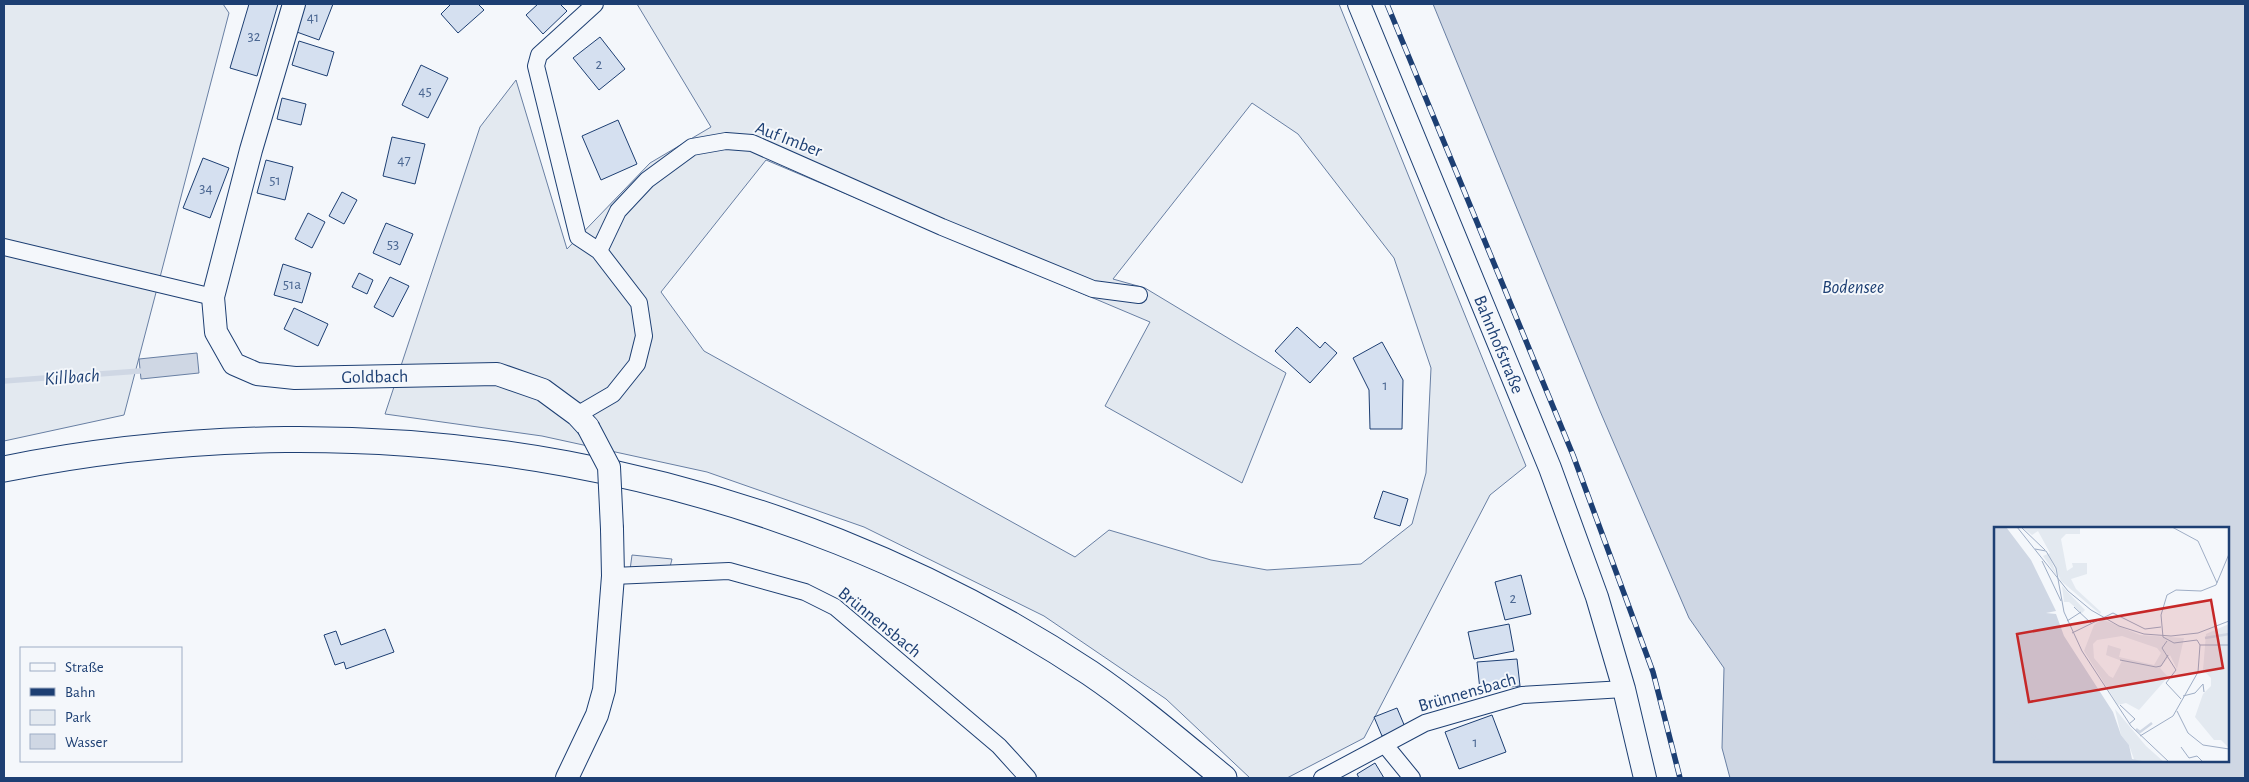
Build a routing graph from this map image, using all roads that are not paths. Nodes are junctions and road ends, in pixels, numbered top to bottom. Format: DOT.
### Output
graph roads {
  1 [pos="294,4"];
  2 [pos="595,4"];
  3 [pos="1359,4"];
  4 [pos="4,247"];
  5 [pos="598,251"];
  6 [pos="1139,295"];
  7 [pos="213,297"];
  8 [pos="582,421"];
  9 [pos="4,469"];
  10 [pos="613,576"];
  11 [pos="1624,689"];
  12 [pos="1385,745"];
  13 [pos="567,778"];
  14 [pos="1028,778"];
  15 [pos="1224,778"];
  16 [pos="1322,778"];
  17 [pos="1412,778"];
  18 [pos="1645,778"];
  1 -- 7 [label="street, Goldbach"];
  2 -- 5 [label="street"];
  3 -- 11 [label="street, Bahnhofstraße"];
  4 -- 7 [label="street"];
  5 -- 6 [label="street, Auf Imber"];
  5 -- 8 [label="street"];
  7 -- 8 [label="street, Goldbach"];
  8 -- 10 [label="street, bridge"];
  9 -- 15 [label="main road"];
  10 -- 13 [label="street"];
  10 -- 14 [label="street, Brünnensbach"];
  11 -- 12 [label="street, Brünnensbach"];
  11 -- 18 [label="street, Bahnhofstraße"];
  12 -- 16 [label="street, Brünnensbach"];
  12 -- 17 [label="street"];
}
